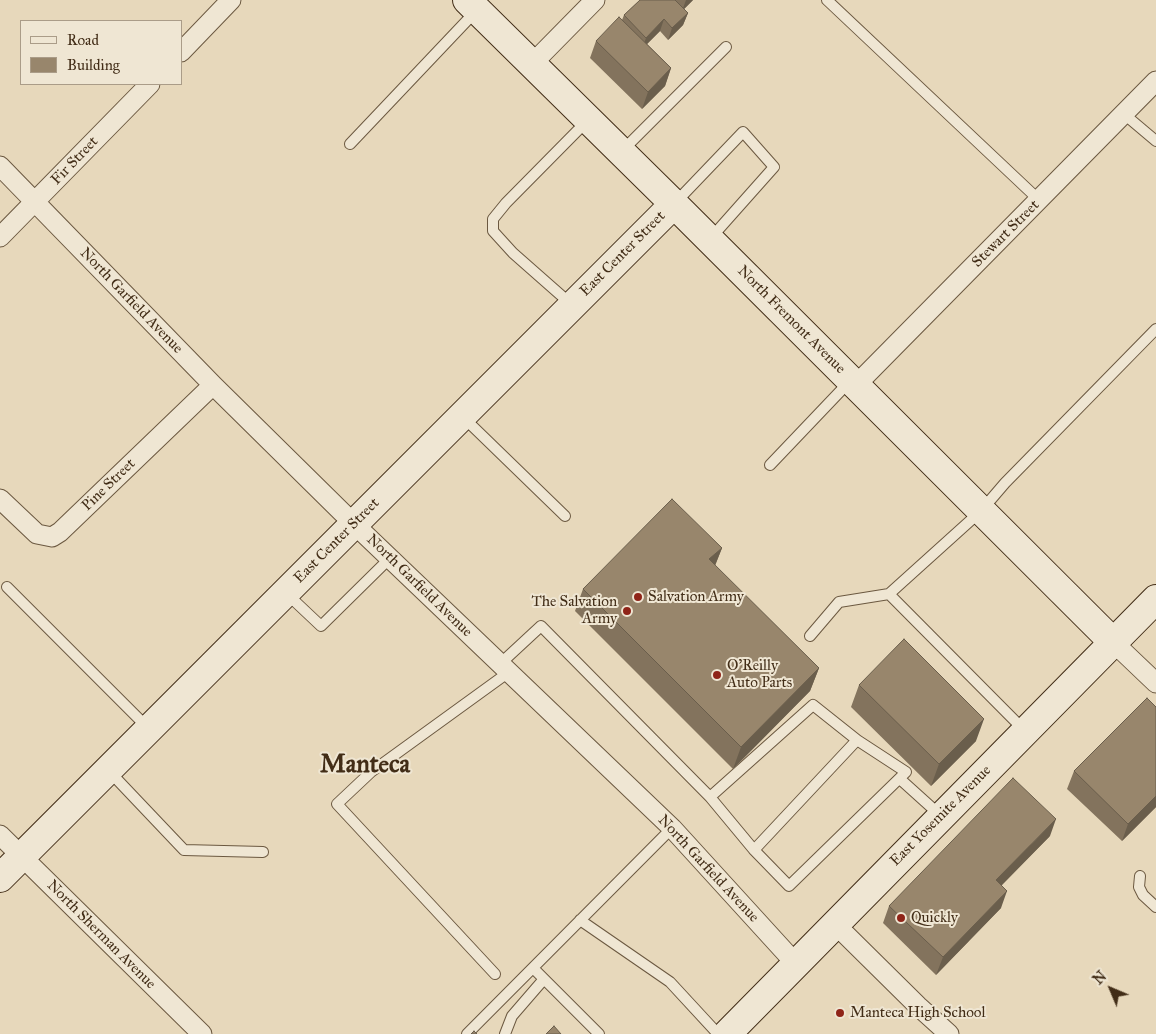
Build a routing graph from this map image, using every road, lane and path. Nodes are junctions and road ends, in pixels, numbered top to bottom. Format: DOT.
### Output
graph roads {
  1 [pos="231,0"];
  2 [pos="595,0"];
  3 [pos="827,0"];
  4 [pos="472,5"];
  5 [pos="726,47"];
  6 [pos="182,51"];
  7 [pos="532,64"];
  8 [pos="1156,81"];
  9 [pos="149,85"];
  10 [pos="1124,114"];
  11 [pos="589,119"];
  12 [pos="1156,141"];
  13 [pos="350,144"];
  14 [pos="622,152"];
  15 [pos="0,166"];
  16 [pos="1040,200"];
  17 [pos="36,202"];
  18 [pos="674,204"];
  19 [pos="0,237"];
  20 [pos="710,240"];
  21 [pos="572,305"];
  22 [pos="1156,330"];
  23 [pos="853,383"];
  24 [pos="213,385"];
  25 [pos="462,416"];
  26 [pos="770,465"];
  27 [pos="0,499"];
  28 [pos="981,511"];
  29 [pos="565,516"];
  30 [pos="354,524"];
  31 [pos="390,558"];
  32 [pos="7,587"];
  33 [pos="286,593"];
  34 [pos="889,594"];
  35 [pos="1156,599"];
  36 [pos="810,636"];
  37 [pos="1113,642"];
  38 [pos="504,668"];
  39 [pos="1156,683"];
  40 [pos="149,729"];
  41 [pos="1026,732"];
  42 [pos="857,740"];
  43 [pos="108,770"];
  44 [pos="900,778"];
  45 [pos="710,797"];
  46 [pos="942,816"];
  47 [pos="672,828"];
  48 [pos="0,835"];
  49 [pos="754,850"];
  50 [pos="263,852"];
  51 [pos="22,857"];
  52 [pos="1140,876"];
  53 [pos="0,878"];
  54 [pos="1156,907"];
  55 [pos="580,920"];
  56 [pos="835,924"];
  57 [pos="796,964"];
  58 [pos="533,968"];
  59 [pos="495,974"];
  60 [pos="544,980"];
  61 [pos="202,1034"];
  62 [pos="467,1034"];
  63 [pos="506,1034"];
  64 [pos="599,1034"];
  65 [pos="718,1034"];
  66 [pos="727,1034"];
  67 [pos="949,1034"];
  1 -- 6 [label="street"];
  2 -- 7 [label="street"];
  3 -- 16 [label="lane"];
  4 -- 7 [label="street, North Fremont Avenue"];
  4 -- 13 [label="lane"];
  5 -- 14 [label="lane"];
  7 -- 11 [label="street, North Fremont Avenue"];
  8 -- 10 [label="street, Stewart Street"];
  9 -- 17 [label="street, Fir Street"];
  10 -- 12 [label="lane"];
  10 -- 16 [label="street, Stewart Street"];
  11 -- 14 [label="street, North Fremont Avenue"];
  11 -- 21 [label="lane"];
  14 -- 18 [label="street, North Fremont Avenue"];
  15 -- 17 [label="street, North Garfield Avenue"];
  16 -- 23 [label="street, Stewart Street"];
  17 -- 19 [label="street, Fir Street"];
  17 -- 24 [label="street, North Garfield Avenue"];
  18 -- 20 [label="street, North Fremont Avenue"];
  18 -- 20 [label="lane"];
  18 -- 21 [label="street, East Center Street"];
  20 -- 23 [label="street, North Fremont Avenue"];
  21 -- 25 [label="street, East Center Street"];
  22 -- 28 [label="lane"];
  23 -- 26 [label="lane"];
  23 -- 28 [label="street, North Fremont Avenue"];
  24 -- 27 [label="street, Pine Street"];
  24 -- 30 [label="street, North Garfield Avenue"];
  25 -- 29 [label="lane"];
  25 -- 30 [label="street, East Center Street"];
  28 -- 34 [label="lane"];
  28 -- 37 [label="street, North Fremont Avenue"];
  30 -- 31 [label="street, North Garfield Avenue"];
  30 -- 33 [label="street, East Center Street"];
  31 -- 33 [label="lane"];
  31 -- 38 [label="street, North Garfield Avenue"];
  32 -- 40 [label="lane"];
  33 -- 40 [label="street, East Center Street"];
  34 -- 36 [label="lane"];
  34 -- 41 [label="lane"];
  35 -- 37 [label="street, East Yosemite Avenue"];
  37 -- 39 [label="street"];
  37 -- 41 [label="street, East Yosemite Avenue"];
  38 -- 45 [label="lane"];
  38 -- 47 [label="street, North Garfield Avenue"];
  38 -- 59 [label="lane"];
  40 -- 43 [label="street, East Center Street"];
  41 -- 46 [label="street, East Yosemite Avenue"];
  42 -- 44 [label="lane"];
  42 -- 45 [label="lane"];
  42 -- 49 [label="lane"];
  43 -- 50 [label="lane"];
  43 -- 51 [label="street, East Center Street"];
  44 -- 46 [label="lane"];
  44 -- 49 [label="lane"];
  45 -- 49 [label="lane"];
  46 -- 56 [label="street, East Yosemite Avenue"];
  47 -- 55 [label="lane"];
  47 -- 57 [label="street, North Garfield Avenue"];
  48 -- 51 [label="street, North Sherman Avenue"];
  51 -- 53 [label="street, East Center Street"];
  51 -- 61 [label="street, North Sherman Avenue"];
  52 -- 54 [label="lane"];
  55 -- 58 [label="lane"];
  55 -- 65 [label="lane"];
  56 -- 57 [label="street, East Yosemite Avenue"];
  56 -- 67 [label="street"];
  57 -- 66 [label="street, East Yosemite Avenue"];
  58 -- 60 [label="lane"];
  58 -- 62 [label="lane"];
  60 -- 63 [label="lane"];
  60 -- 64 [label="lane"];
}
